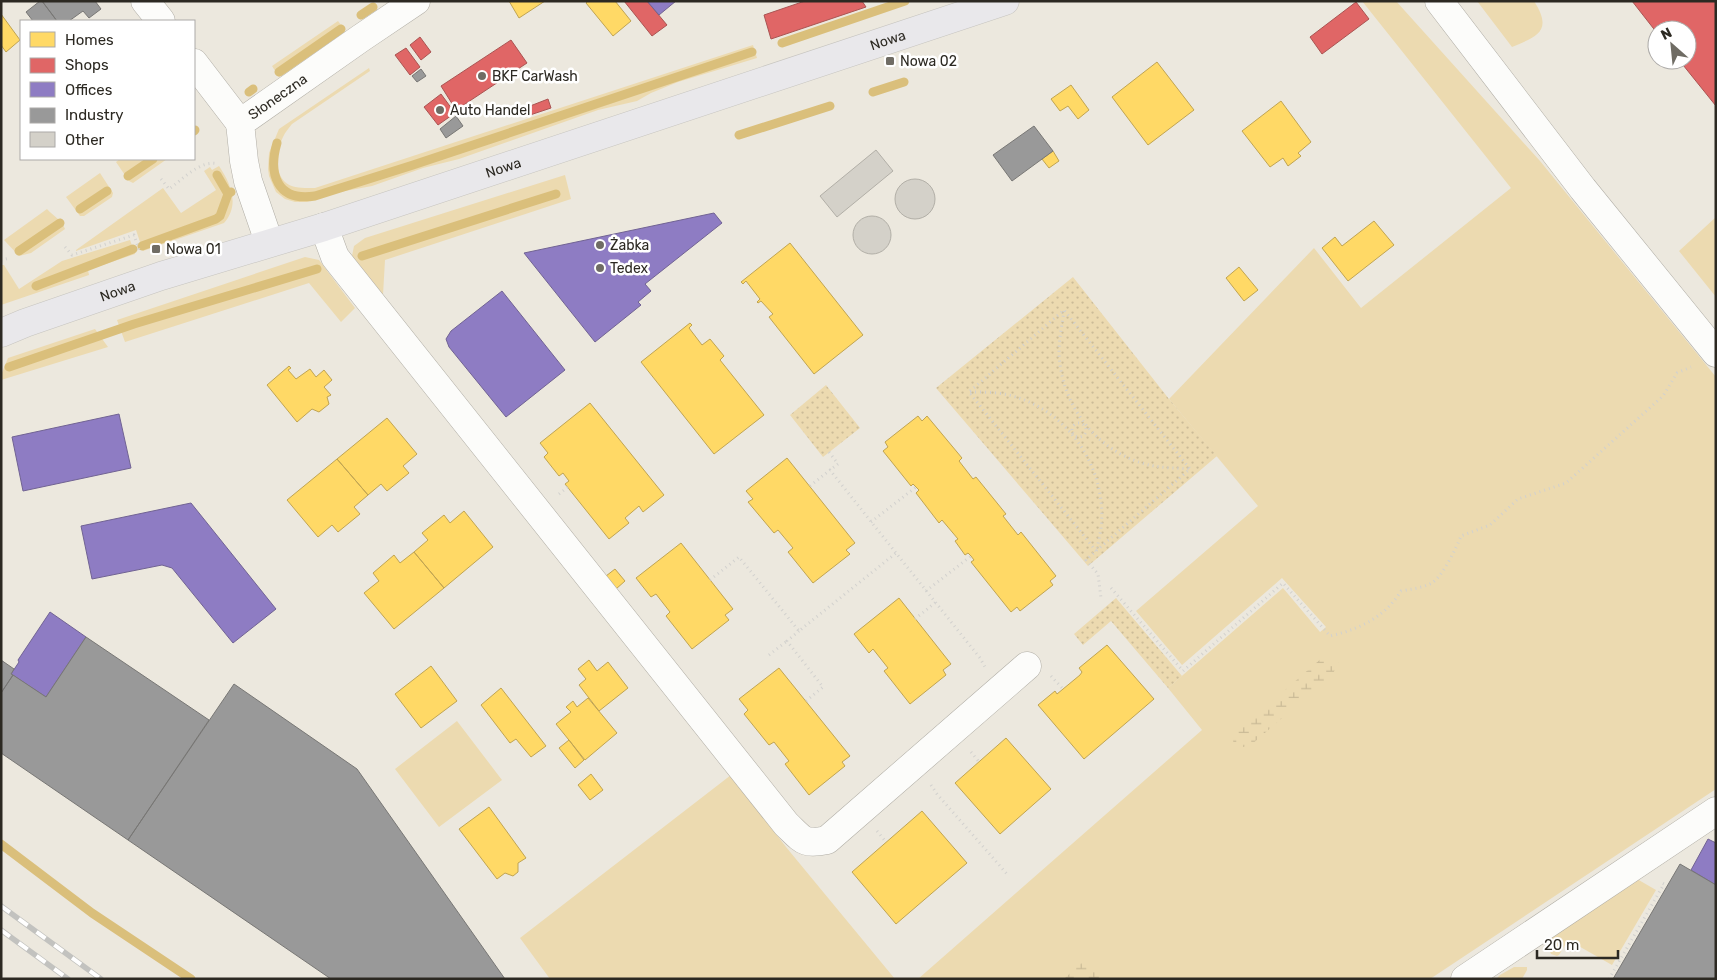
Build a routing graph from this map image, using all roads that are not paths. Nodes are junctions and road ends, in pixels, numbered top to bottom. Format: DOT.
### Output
graph roads {
  1 [pos="145,1"];
  2 [pos="416,1"];
  3 [pos="1005,1"];
  4 [pos="1439,1"];
  5 [pos="160,20"];
  6 [pos="195,64"];
  7 [pos="240,123"];
  8 [pos="324,227"];
  9 [pos="269,242"];
  10 [pos="1,333"];
  11 [pos="1714,351"];
  12 [pos="1027,666"];
  13 [pos="1716,811"];
  14 [pos="1465,979"];
  1 -- 5 [label="street"];
  2 -- 7 [label="street, Słoneczna"];
  3 -- 8 [label="main road, Nowa"];
  4 -- 11 [label="street"];
  6 -- 7 [label="street"];
  7 -- 9 [label="street, Słoneczna"];
  8 -- 9 [label="main road, Nowa"];
  8 -- 12 [label="street"];
  9 -- 10 [label="main road, Nowa"];
  13 -- 14 [label="street"];
}
